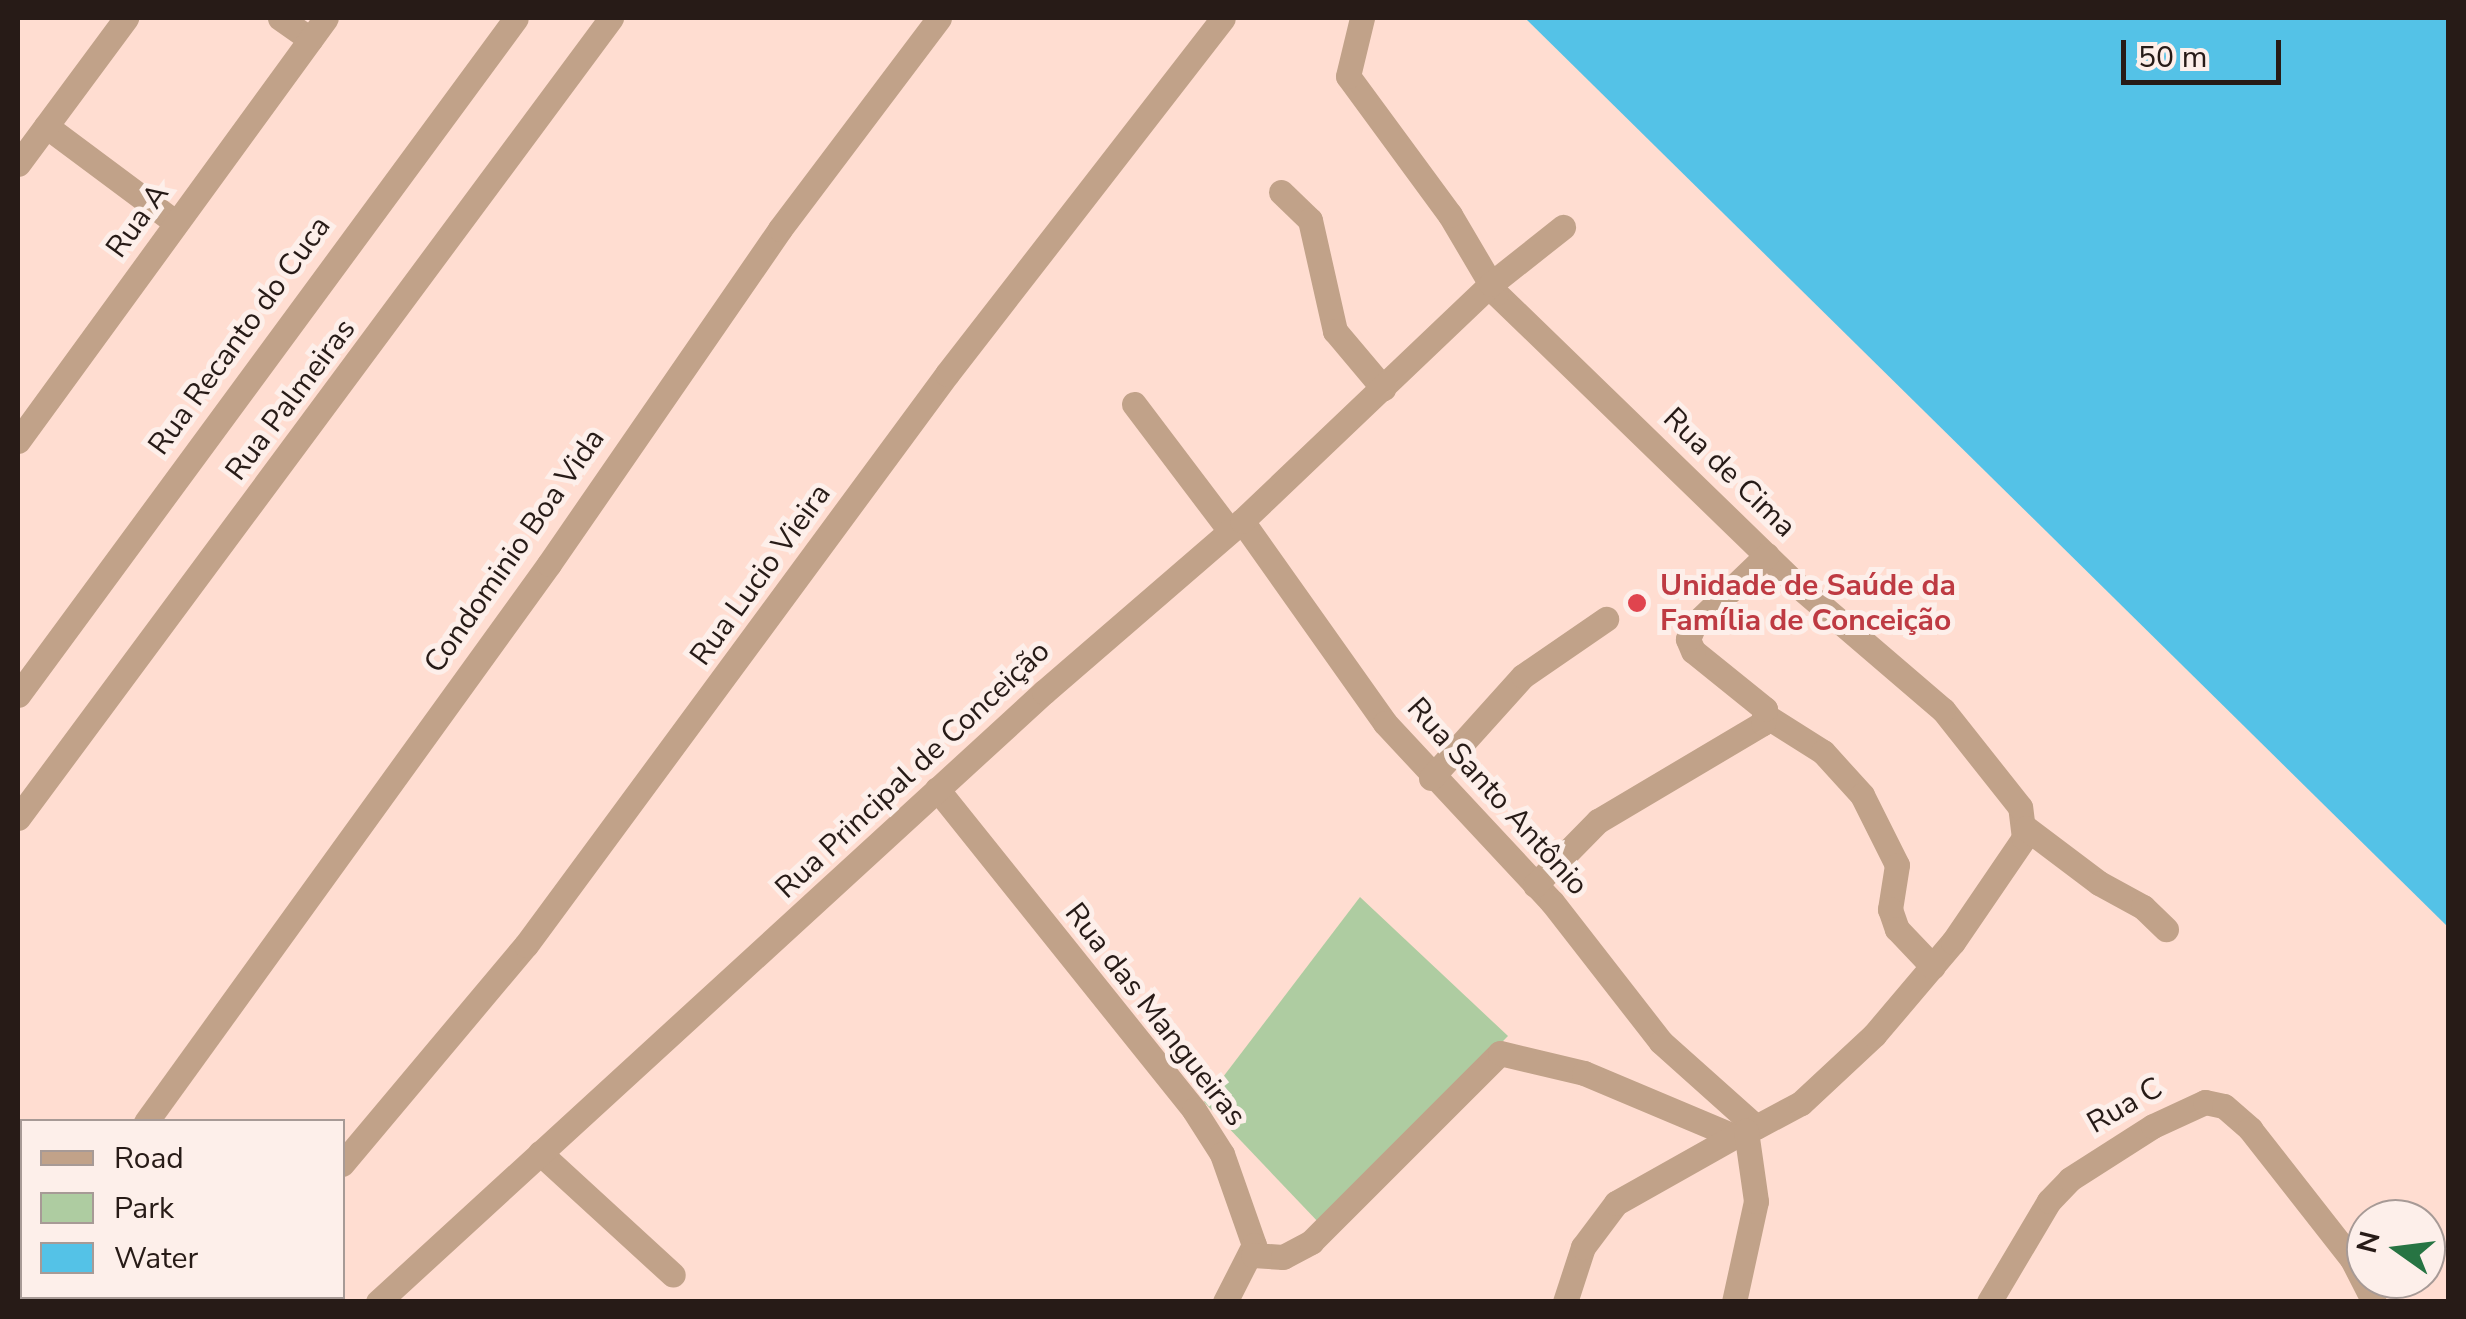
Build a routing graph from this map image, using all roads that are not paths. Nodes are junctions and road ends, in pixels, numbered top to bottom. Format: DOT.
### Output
graph roads {
  1 [pos="126,18"];
  2 [pos="280,18"];
  3 [pos="326,18"];
  4 [pos="516,18"];
  5 [pos="611,18"];
  6 [pos="939,18"];
  7 [pos="1223,18"];
  8 [pos="1362,18"];
  9 [pos="310,39"];
  10 [pos="46,126"];
  11 [pos="18,164"];
  12 [pos="1281,192"];
  13 [pos="176,223"];
  14 [pos="1563,227"];
  15 [pos="1490,284"];
  16 [pos="1382,388"];
  17 [pos="1134,404"];
  18 [pos="18,441"];
  19 [pos="1236,526"];
  20 [pos="1767,555"];
  21 [pos="1606,619"];
  22 [pos="18,695"];
  23 [pos="1766,716"];
  24 [pos="1431,778"];
  25 [pos="937,789"];
  26 [pos="18,818"];
  27 [pos="2026,828"];
  28 [pos="1535,885"];
  29 [pos="2166,930"];
  30 [pos="1932,967"];
  31 [pos="148,1119"];
  32 [pos="1745,1131"];
  33 [pos="540,1153"];
  34 [pos="345,1160"];
  35 [pos="1254,1255"];
  36 [pos="673,1275"];
  37 [pos="378,1302"];
  38 [pos="1225,1302"];
  39 [pos="1565,1302"];
  40 [pos="1734,1302"];
  41 [pos="1989,1302"];
  42 [pos="2374,1302"];
  1 -- 10 [label="street"];
  2 -- 9 [label="street"];
  3 -- 9 [label="street, Rua A"];
  4 -- 22 [label="street, Rua Recanto do Cuca"];
  5 -- 26 [label="street, Rua Palmeiras"];
  6 -- 31 [label="street, Condominio Boa Vida"];
  7 -- 34 [label="street, Rua Lucio Vieira"];
  8 -- 15 [label="street, Rua de Cima"];
  9 -- 13 [label="street, Rua A"];
  10 -- 11 [label="street"];
  10 -- 13 [label="street"];
  12 -- 16 [label="street"];
  13 -- 18 [label="street, Rua A"];
  14 -- 15 [label="street, Rua Principal de Conceição"];
  15 -- 16 [label="street, Rua Principal de Conceição"];
  15 -- 20 [label="street, Rua de Cima"];
  16 -- 19 [label="street, Rua Principal de Conceição"];
  17 -- 19 [label="street, Rua Santo Antônio"];
  19 -- 24 [label="street, Rua Santo Antônio"];
  19 -- 25 [label="street, Rua Principal de Conceição"];
  20 -- 23 [label="street"];
  20 -- 27 [label="street, Rua de Cima"];
  21 -- 24 [label="street"];
  23 -- 28 [label="street"];
  23 -- 30 [label="street"];
  24 -- 28 [label="street, Rua Santo Antônio"];
  25 -- 33 [label="street, Rua Principal de Conceição"];
  25 -- 35 [label="street, Rua das Mangueiras"];
  27 -- 29 [label="street"];
  27 -- 30 [label="street"];
  28 -- 32 [label="street, Rua Santo Antônio"];
  30 -- 32 [label="street"];
  32 -- 35 [label="street"];
  32 -- 39 [label="street"];
  32 -- 40 [label="street"];
  33 -- 36 [label="street"];
  33 -- 37 [label="street, Rua Principal de Conceição"];
  35 -- 38 [label="street"];
  41 -- 42 [label="street, Rua C"];
}
